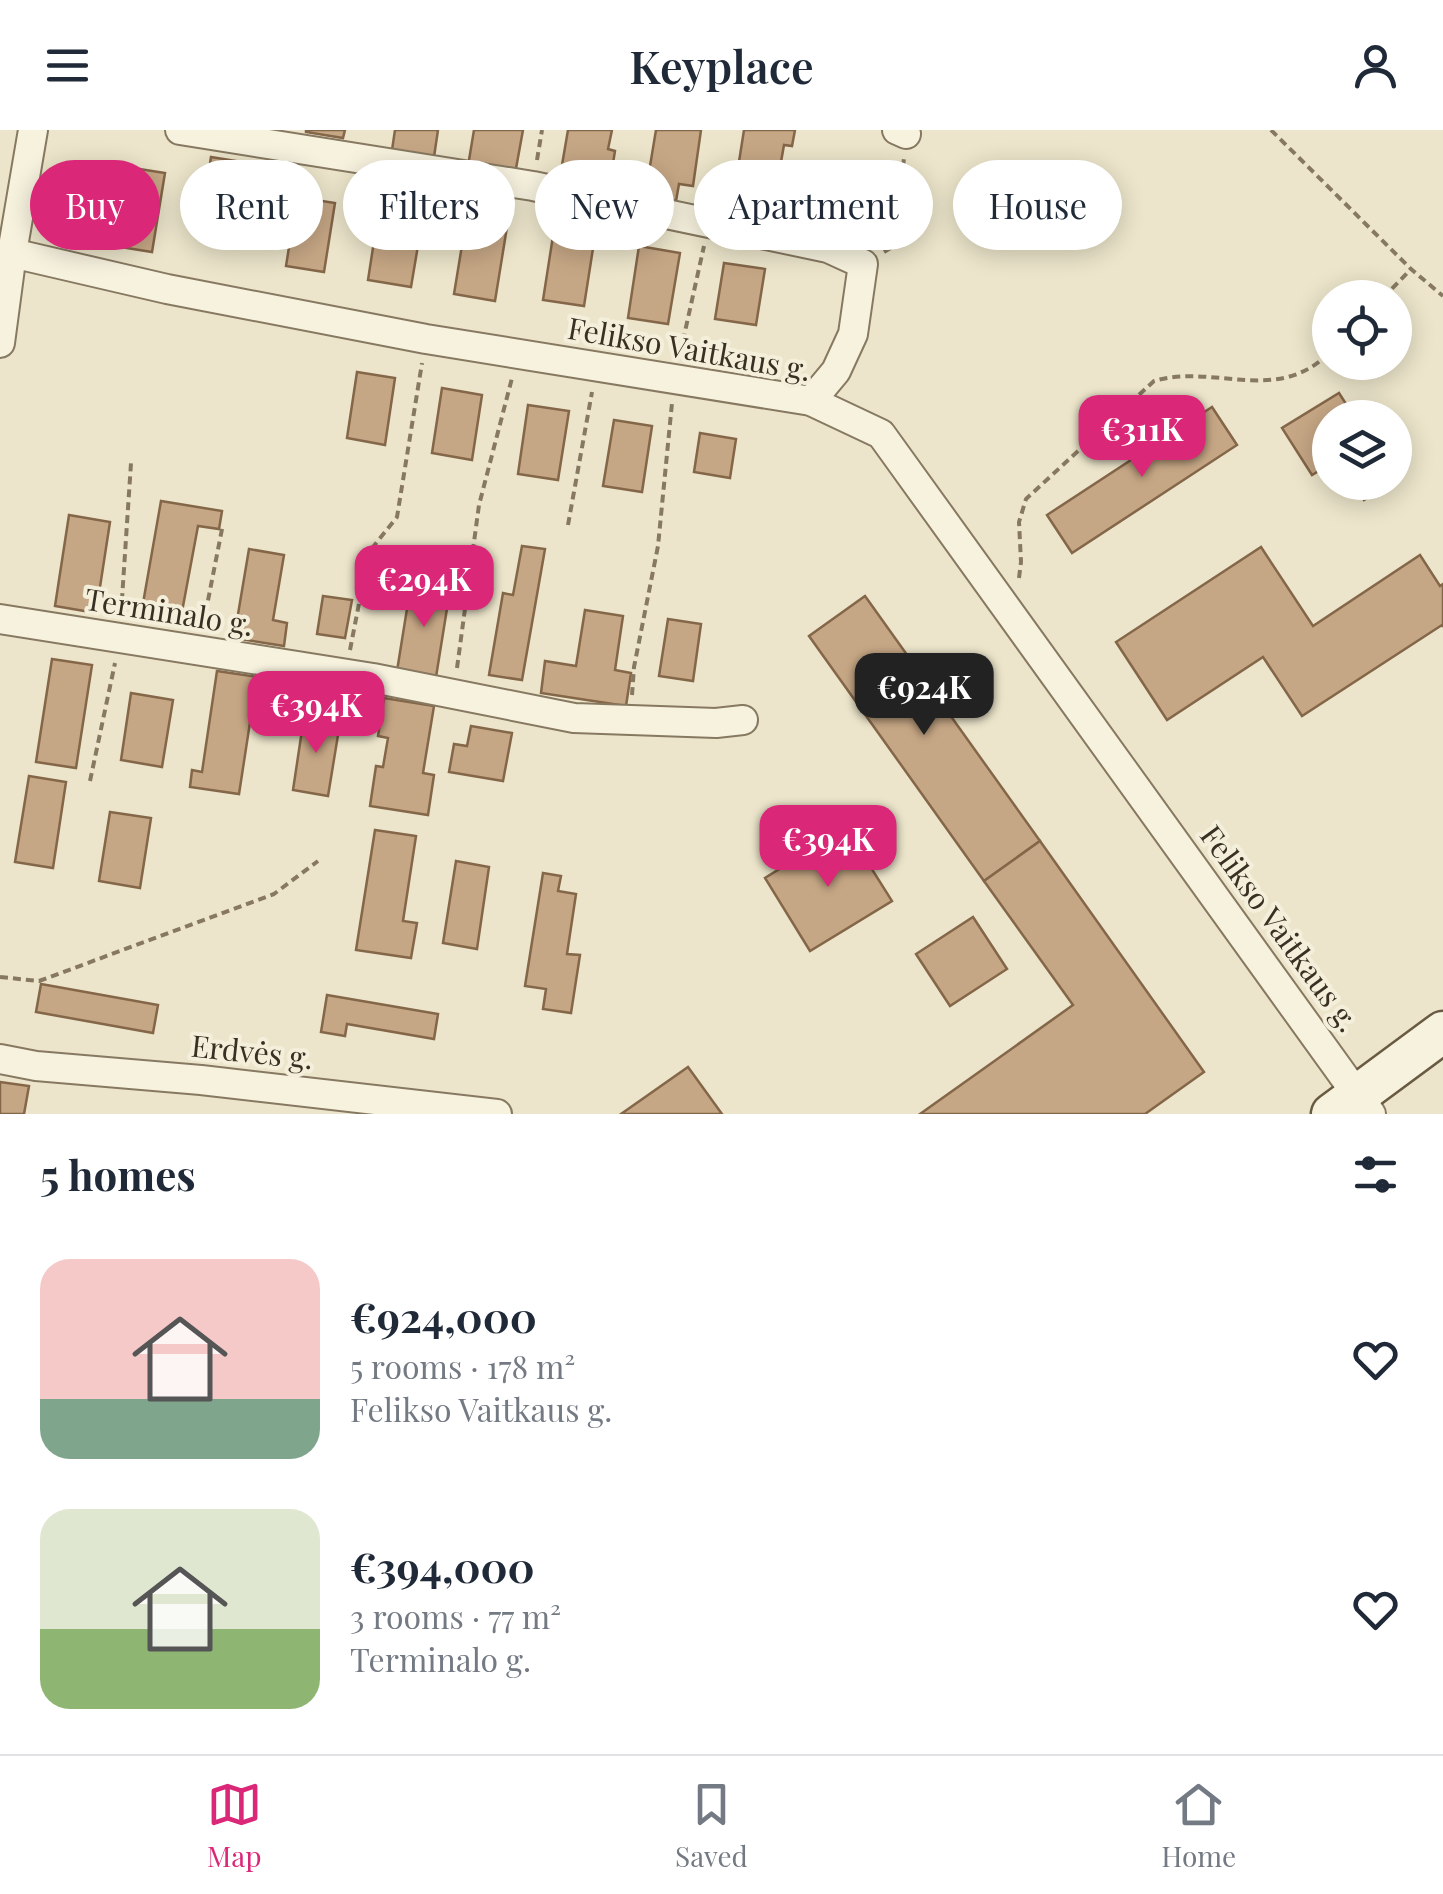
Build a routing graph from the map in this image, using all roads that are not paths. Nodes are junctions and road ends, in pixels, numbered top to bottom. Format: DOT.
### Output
graph roads {
  1 [pos="33,130"];
  2 [pos="180,130"];
  3 [pos="12,253"];
  4 [pos="0,343"];
  5 [pos="811,401"];
  6 [pos="0,619"];
  7 [pos="743,720"];
  8 [pos="1443,1032"];
  9 [pos="0,1059"];
  10 [pos="1354,1108"];
  11 [pos="497,1114"];
  1 -- 3 [label="street"];
  2 -- 5 [label="street"];
  3 -- 4 [label="street"];
  3 -- 5 [label="street, Felikso Vaitkaus g."];
  5 -- 10 [label="street, Felikso Vaitkaus g."];
  6 -- 7 [label="street, Terminalo g."];
  8 -- 10 [label="main road"];
  9 -- 11 [label="street, Erdvės g."];
}
